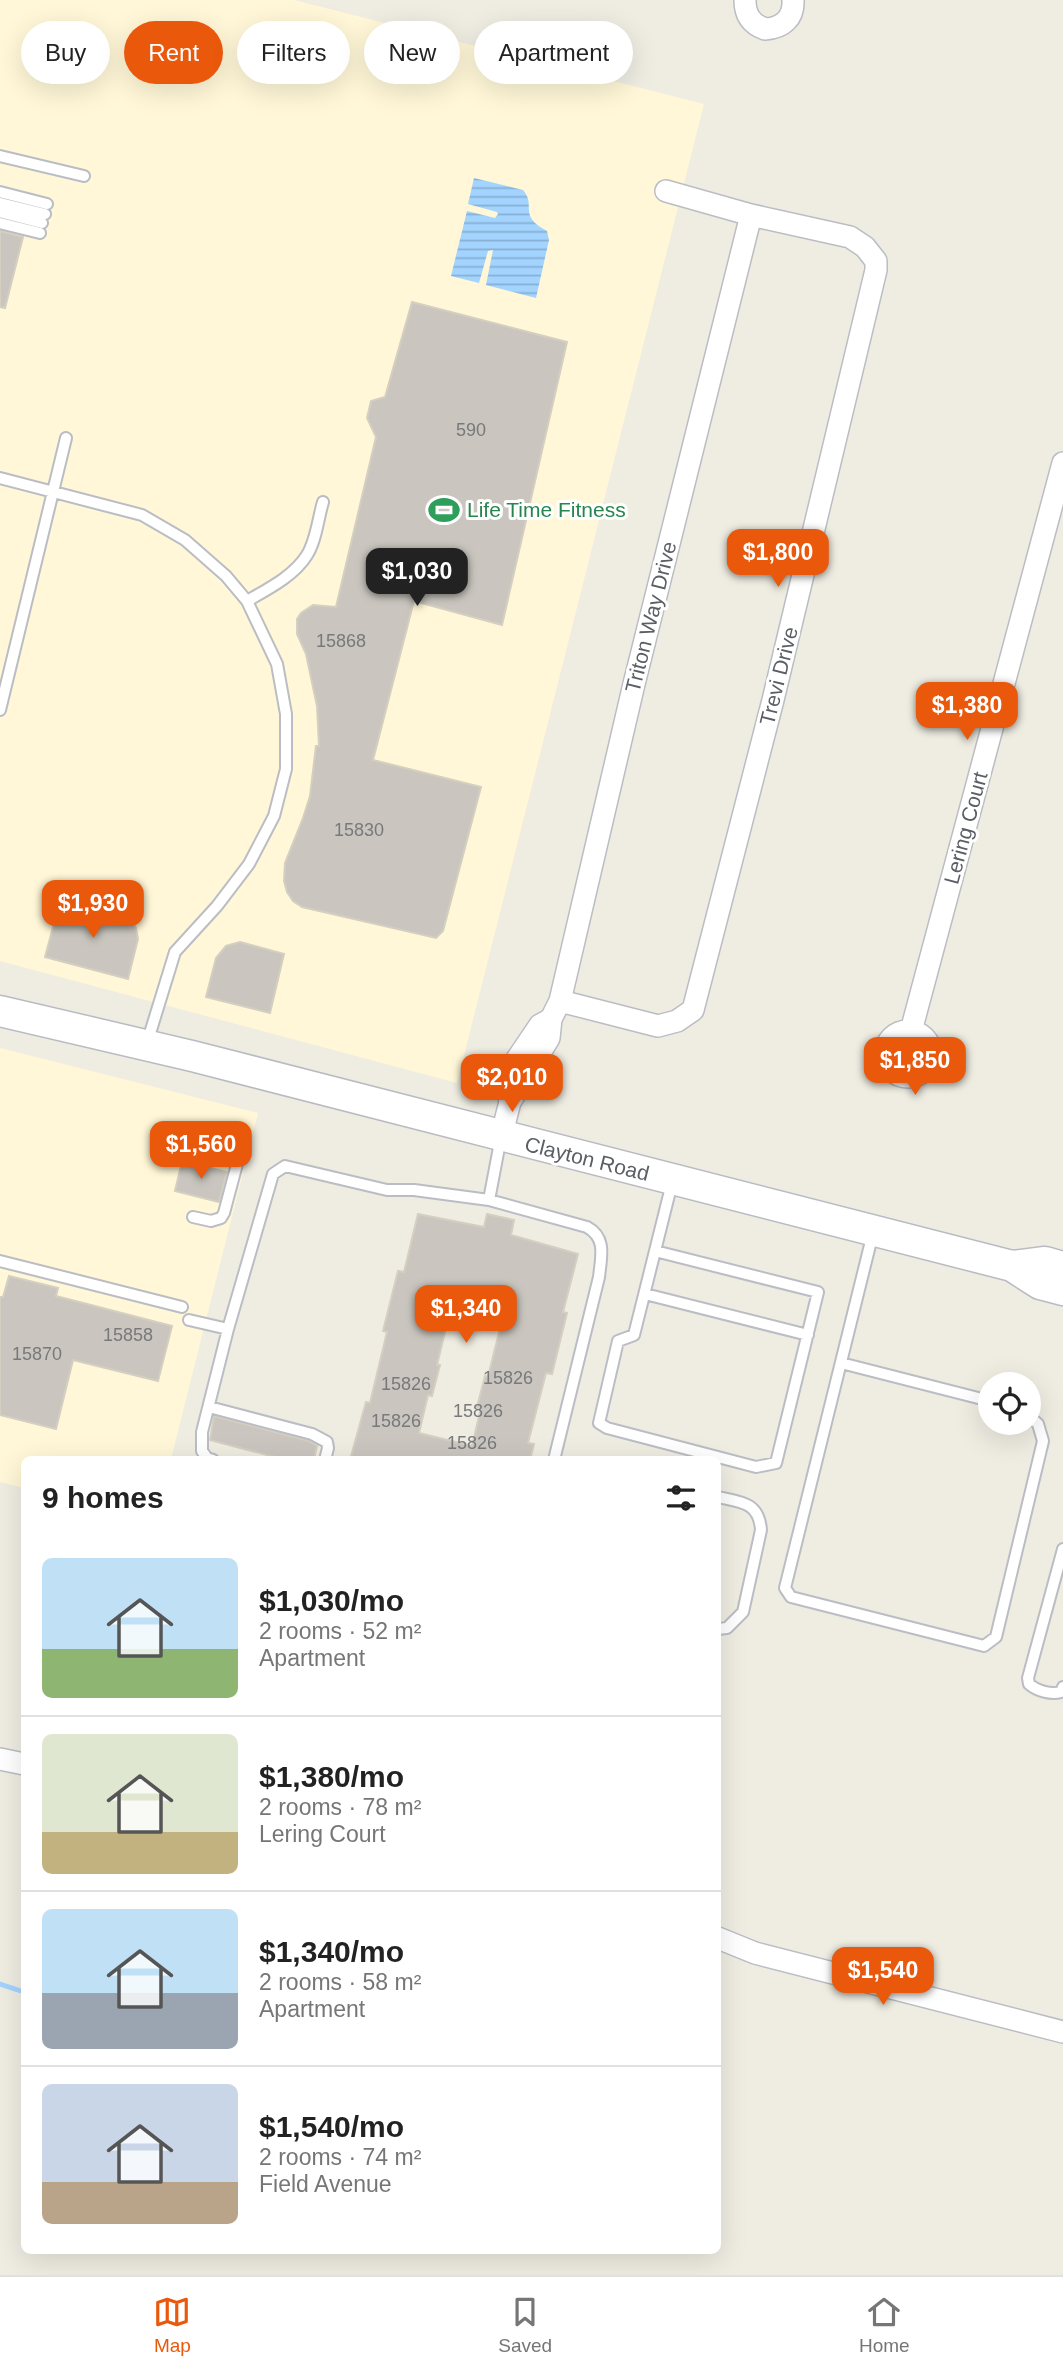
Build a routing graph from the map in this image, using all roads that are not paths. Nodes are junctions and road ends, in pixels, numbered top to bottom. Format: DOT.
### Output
graph roads {
  1 [pos="746,0"];
  2 [pos="793,0"];
  3 [pos="0,156"];
  4 [pos="84,176"];
  5 [pos="666,191"];
  6 [pos="0,192"];
  7 [pos="0,203"];
  8 [pos="0,212"];
  9 [pos="751,215"];
  10 [pos="43,218"];
  11 [pos="0,223"];
  12 [pos="66,438"];
  13 [pos="1063,463"];
  14 [pos="0,478"];
  15 [pos="1060,490"];
  16 [pos="53,491"];
  17 [pos="323,502"];
  18 [pos="247,601"];
  19 [pos="0,710"];
  20 [pos="556,1010"];
  21 [pos="0,1011"];
  22 [pos="911,1031"];
  23 [pos="146,1045"];
  24 [pos="501,1137"];
  25 [pos="239,1147"];
  26 [pos="672,1180"];
  27 [pos="489,1200"];
  28 [pos="193,1217"];
  29 [pos="874,1230"];
  30 [pos="655,1251"];
  31 [pos="0,1261"];
  32 [pos="1012,1266"];
  33 [pos="1063,1267"];
  34 [pos="1063,1290"];
  35 [pos="645,1294"];
  36 [pos="182,1307"];
  37 [pos="189,1320"];
  38 [pos="228,1329"];
  39 [pos="808,1335"];
  40 [pos="841,1363"];
  41 [pos="978,1398"];
  42 [pos="209,1407"];
  43 [pos="1041,1434"];
  44 [pos="206,1456"];
  45 [pos="326,1456"];
  46 [pos="555,1456"];
  47 [pos="717,1456"];
  48 [pos="721,1457"];
  49 [pos="721,1498"];
  50 [pos="1063,1549"];
  51 [pos="1060,1576"];
  52 [pos="721,1629"];
  53 [pos="1063,1687"];
  54 [pos="0,1759"];
  55 [pos="21,1763"];
  56 [pos="721,1939"];
  57 [pos="1063,2032"];
  1 -- 2 [label="street"];
  3 -- 4 [label="lane"];
  5 -- 9 [label="street, Trevi Drive"];
  6 -- 10 [label="lane"];
  7 -- 10 [label="lane"];
  8 -- 10 [label="lane"];
  9 -- 20 [label="street, Triton Way Drive"];
  9 -- 20 [label="street, Trevi Drive"];
  10 -- 11 [label="lane"];
  12 -- 16 [label="lane"];
  13 -- 15 [label="street, Lering Court"];
  14 -- 16 [label="lane"];
  15 -- 22 [label="street, Lering Court"];
  16 -- 18 [label="lane"];
  16 -- 19 [label="lane"];
  17 -- 18 [label="lane"];
  18 -- 23 [label="lane"];
  20 -- 24 [label="street"];
  21 -- 23 [label="main road, Clayton Road"];
  23 -- 24 [label="main road, Clayton Road"];
  24 -- 26 [label="main road, Clayton Road"];
  24 -- 27 [label="lane"];
  25 -- 28 [label="lane"];
  26 -- 29 [label="main road, Clayton Road"];
  26 -- 30 [label="lane"];
  27 -- 38 [label="lane"];
  27 -- 46 [label="lane"];
  29 -- 32 [label="main road, Clayton Road"];
  29 -- 40 [label="lane"];
  30 -- 35 [label="lane"];
  30 -- 39 [label="lane"];
  31 -- 36 [label="lane"];
  32 -- 33 [label="main road, Clayton Road"];
  32 -- 34 [label="main road, Clayton Road"];
  35 -- 39 [label="lane"];
  35 -- 47 [label="lane"];
  37 -- 38 [label="lane"];
  38 -- 42 [label="lane"];
  39 -- 48 [label="lane"];
  40 -- 41 [label="lane"];
  40 -- 43 [label="lane"];
  42 -- 44 [label="lane"];
  42 -- 45 [label="lane"];
  49 -- 52 [label="lane"];
  50 -- 51 [label="lane"];
  51 -- 53 [label="lane"];
  54 -- 55 [label="street"];
  56 -- 57 [label="street"];
}
